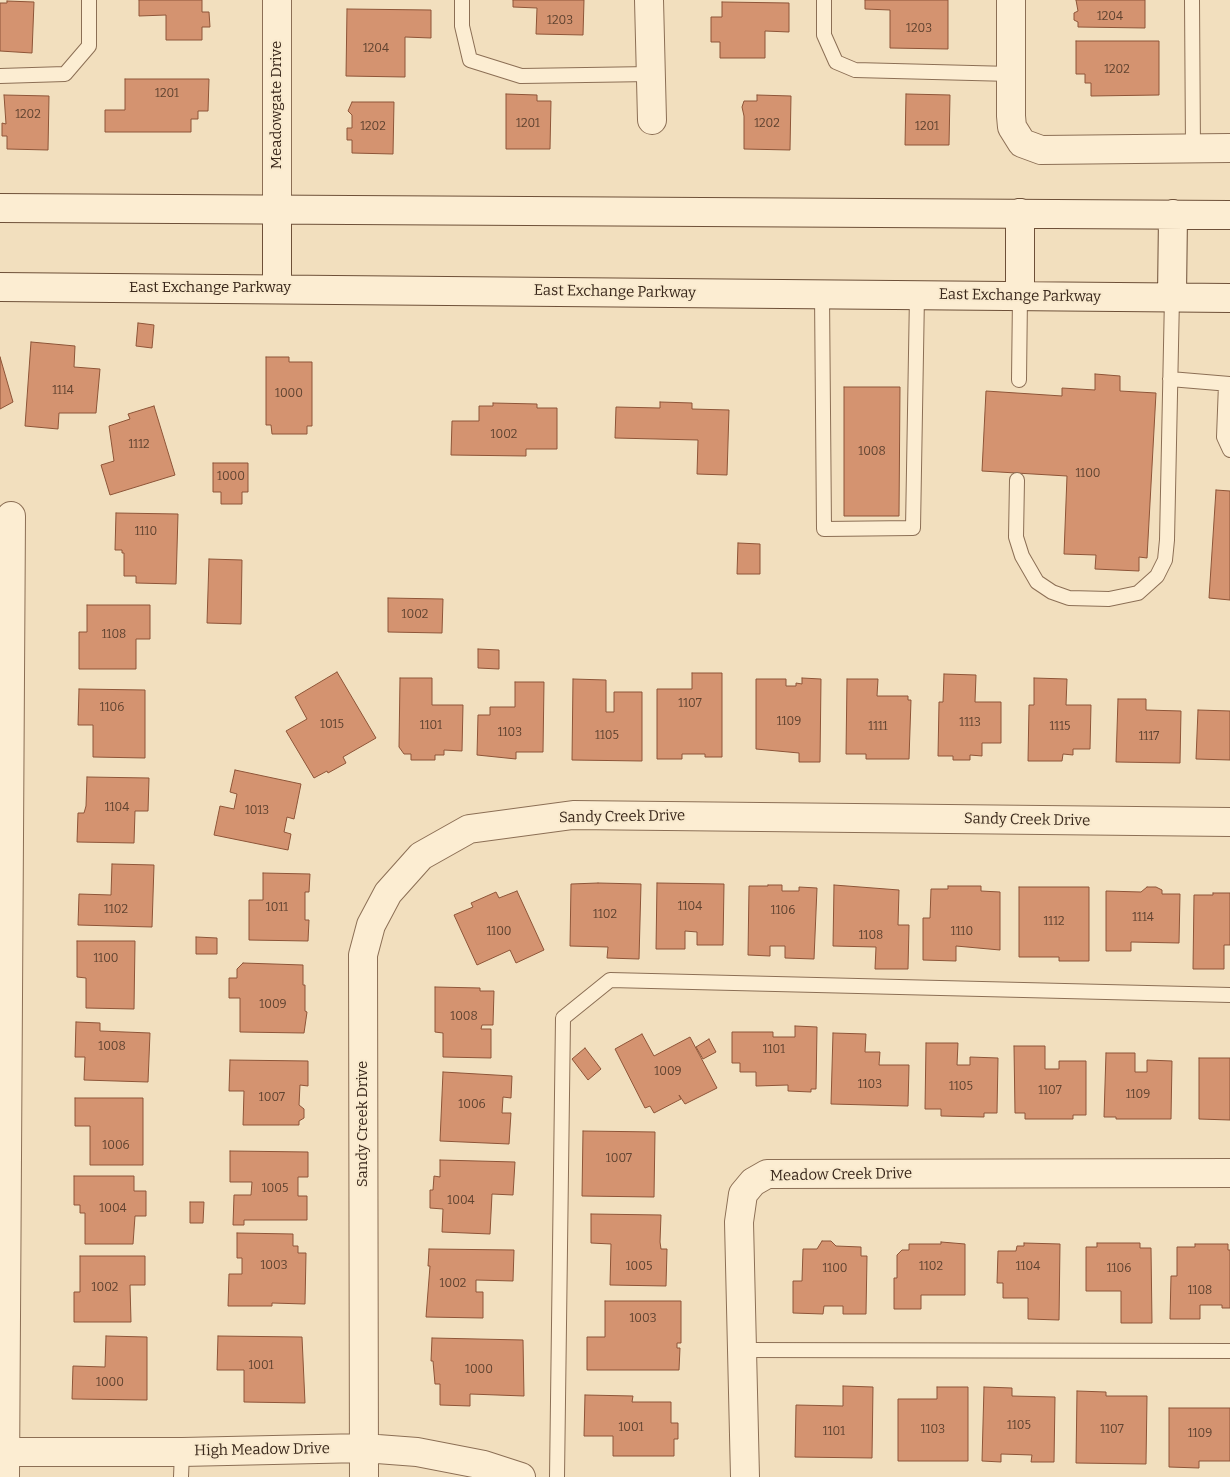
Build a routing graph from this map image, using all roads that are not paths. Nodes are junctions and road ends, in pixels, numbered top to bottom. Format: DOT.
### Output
graph roads {
  1 [pos="89,0"];
  2 [pos="277,0"];
  3 [pos="462,0"];
  4 [pos="649,0"];
  5 [pos="824,0"];
  6 [pos="1011,0"];
  7 [pos="1192,0"];
  8 [pos="651,74"];
  9 [pos="1011,74"];
  10 [pos="0,76"];
  11 [pos="652,120"];
  12 [pos="1192,148"];
  13 [pos="1230,148"];
  14 [pos="0,208"];
  15 [pos="277,209"];
  16 [pos="1020,213"];
  17 [pos="1173,214"];
  18 [pos="1230,214"];
  19 [pos="0,287"];
  20 [pos="277,289"];
  21 [pos="822,294"];
  22 [pos="917,295"];
  23 [pos="1020,296"];
  24 [pos="1172,297"];
  25 [pos="1230,298"];
  26 [pos="1170,379"];
  27 [pos="1019,380"];
  28 [pos="1228,384"];
  29 [pos="1230,450"];
  30 [pos="1017,480"];
  31 [pos="11,516"];
  32 [pos="1230,822"];
  33 [pos="1230,995"];
  34 [pos="1230,1173"];
  35 [pos="742,1350"];
  36 [pos="1230,1352"];
  37 [pos="364,1448"];
  38 [pos="4,1460"];
  39 [pos="182,1465"];
  40 [pos="364,1477"];
  41 [pos="522,1477"];
  42 [pos="558,1477"];
  43 [pos="745,1477"];
  1 -- 10 [label="lane"];
  2 -- 15 [label="street, Meadowgate Drive"];
  3 -- 8 [label="lane"];
  4 -- 8 [label="street"];
  5 -- 9 [label="lane"];
  6 -- 9 [label="street"];
  7 -- 12 [label="lane"];
  8 -- 11 [label="street"];
  9 -- 12 [label="street"];
  12 -- 13 [label="street"];
  14 -- 15 [label="street"];
  15 -- 16 [label="street"];
  15 -- 20 [label="street, Meadowgate Drive"];
  16 -- 17 [label="street"];
  16 -- 23 [label="street"];
  17 -- 18 [label="street"];
  17 -- 24 [label="street"];
  19 -- 20 [label="street, East Exchange Parkway"];
  20 -- 21 [label="street, East Exchange Parkway"];
  21 -- 22 [label="street, East Exchange Parkway"];
  21 -- 22 [label="lane"];
  22 -- 23 [label="street, East Exchange Parkway"];
  23 -- 24 [label="street, East Exchange Parkway"];
  23 -- 27 [label="lane"];
  24 -- 25 [label="street, East Exchange Parkway"];
  24 -- 26 [label="lane"];
  26 -- 28 [label="lane"];
  26 -- 30 [label="lane"];
  28 -- 29 [label="lane"];
  31 -- 38 [label="street"];
  32 -- 37 [label="street, Sandy Creek Drive"];
  33 -- 42 [label="lane"];
  34 -- 35 [label="street, Meadow Creek Drive"];
  35 -- 36 [label="lane"];
  35 -- 43 [label="street, Meadow Creek Drive"];
  37 -- 39 [label="street, High Meadow Drive"];
  37 -- 40 [label="street, Sandy Creek Drive"];
  37 -- 41 [label="street, High Meadow Drive"];
  38 -- 39 [label="street, High Meadow Drive"];
}
